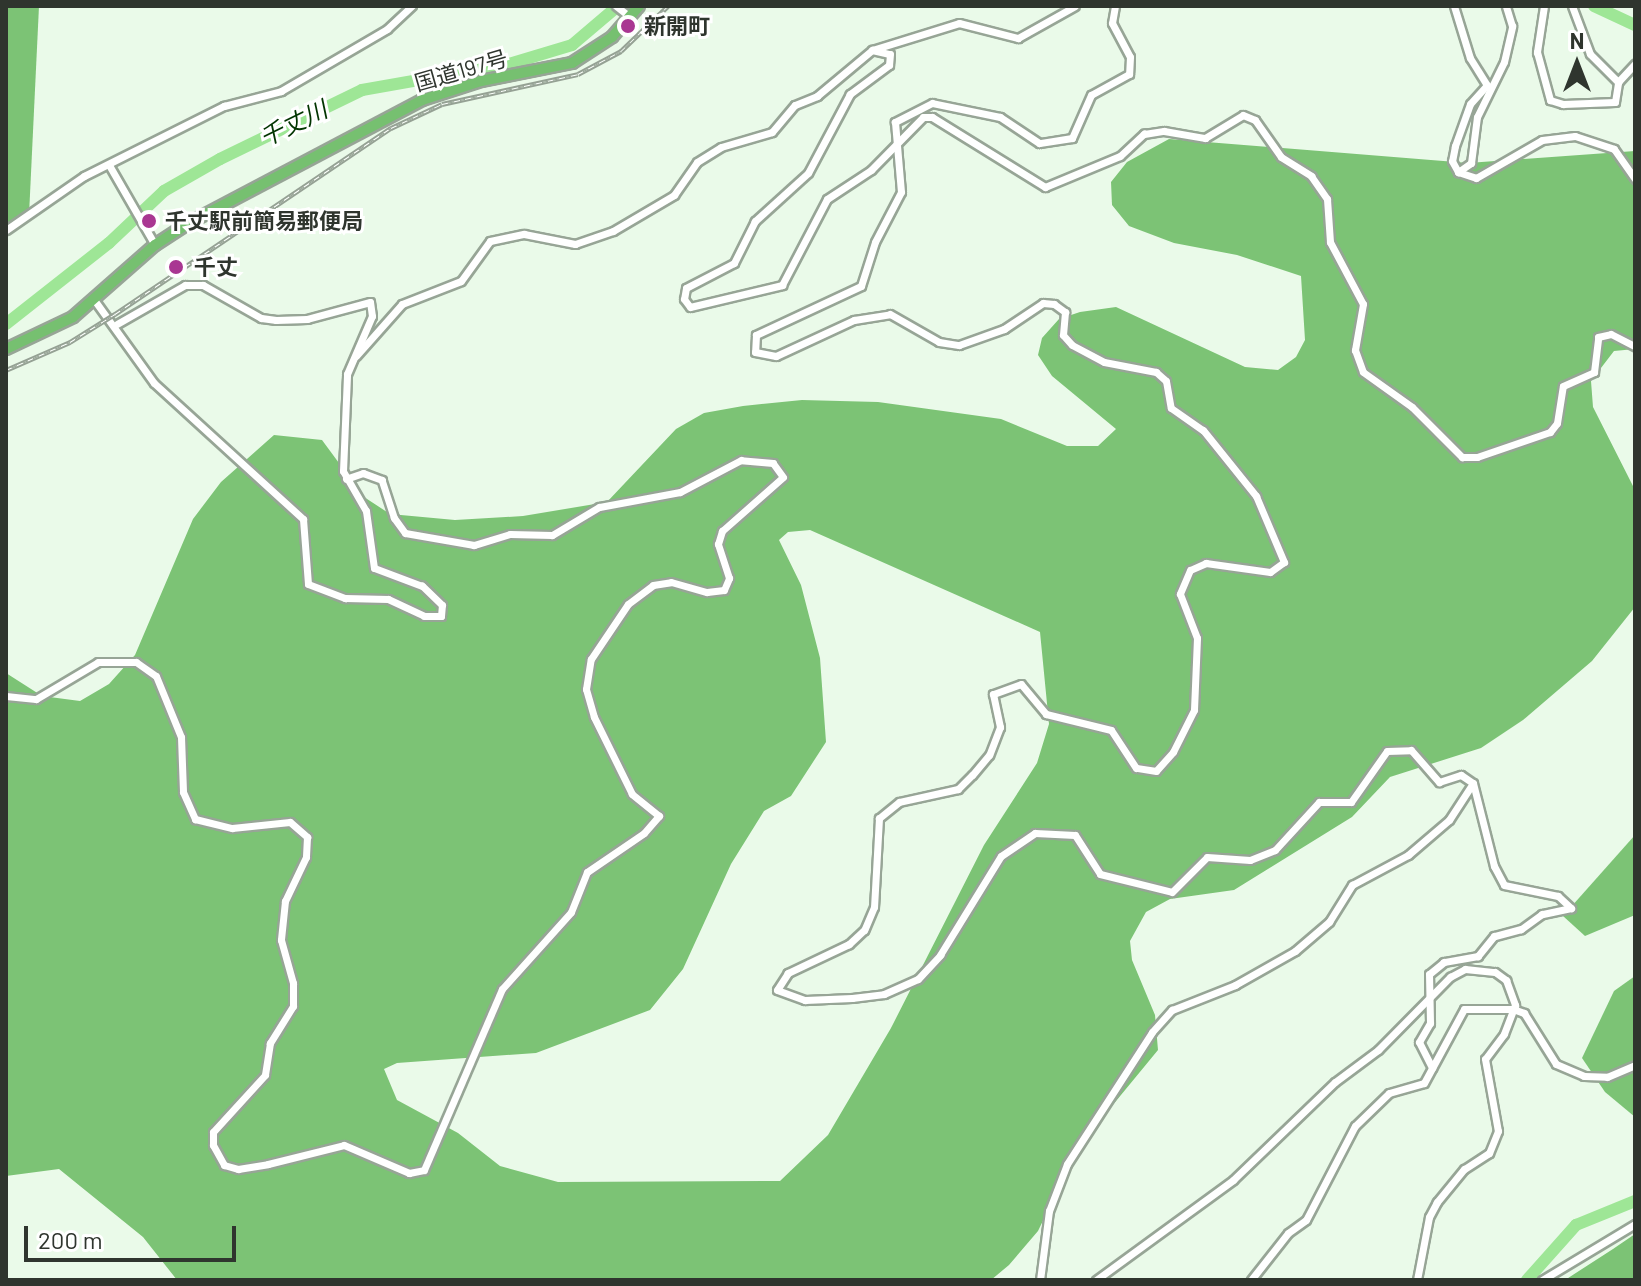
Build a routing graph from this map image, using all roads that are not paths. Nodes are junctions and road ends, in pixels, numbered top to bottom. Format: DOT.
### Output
graph roads {
  1 [pos="412,6"];
  2 [pos="616,6"];
  3 [pos="639,6"];
  4 [pos="1075,6"];
  5 [pos="1115,6"];
  6 [pos="1454,6"];
  7 [pos="1506,6"];
  8 [pos="1544,6"];
  9 [pos="1572,6"];
  10 [pos="627,15"];
  11 [pos="872,50"];
  12 [pos="1635,64"];
  13 [pos="1618,82"];
  14 [pos="897,145"];
  15 [pos="109,165"];
  16 [pos="1458,172"];
  17 [pos="1635,179"];
  18 [pos="6,230"];
  19 [pos="155,245"];
  20 [pos="95,301"];
  21 [pos="117,324"];
  22 [pos="1635,346"];
  23 [pos="6,349"];
  24 [pos="354,358"];
  25 [pos="346,479"];
  26 [pos="6,696"];
  27 [pos="1473,783"];
  28 [pos="1428,994"];
  29 [pos="1513,1009"];
  30 [pos="1635,1065"];
  31 [pos="1432,1068"];
  32 [pos="1635,1224"];
  33 [pos="1040,1280"];
  34 [pos="1096,1280"];
  35 [pos="1251,1280"];
  36 [pos="1417,1280"];
  37 [pos="1542,1280"];
  1 -- 15 [label="street"];
  2 -- 10 [label="street"];
  3 -- 10 [label="highway, 国道197号"];
  4 -- 11 [label="street"];
  5 -- 14 [label="street"];
  6 -- 16 [label="street"];
  7 -- 16 [label="street"];
  8 -- 13 [label="street"];
  9 -- 13 [label="street"];
  10 -- 19 [label="highway, 国道197号"];
  11 -- 14 [label="street"];
  11 -- 24 [label="street"];
  12 -- 13 [label="street"];
  14 -- 22 [label="street"];
  14 -- 27 [label="street"];
  15 -- 18 [label="street"];
  15 -- 19 [label="street"];
  16 -- 17 [label="street"];
  19 -- 20 [label="highway, 国道197号"];
  20 -- 21 [label="street"];
  20 -- 23 [label="highway, 国道197号"];
  21 -- 24 [label="street"];
  21 -- 25 [label="street"];
  24 -- 25 [label="street"];
  25 -- 26 [label="street"];
  27 -- 28 [label="street"];
  27 -- 33 [label="street"];
  28 -- 29 [label="street"];
  28 -- 31 [label="street"];
  28 -- 34 [label="street"];
  29 -- 30 [label="street"];
  29 -- 31 [label="street"];
  29 -- 36 [label="street"];
  31 -- 35 [label="street"];
  32 -- 37 [label="street"];
}
